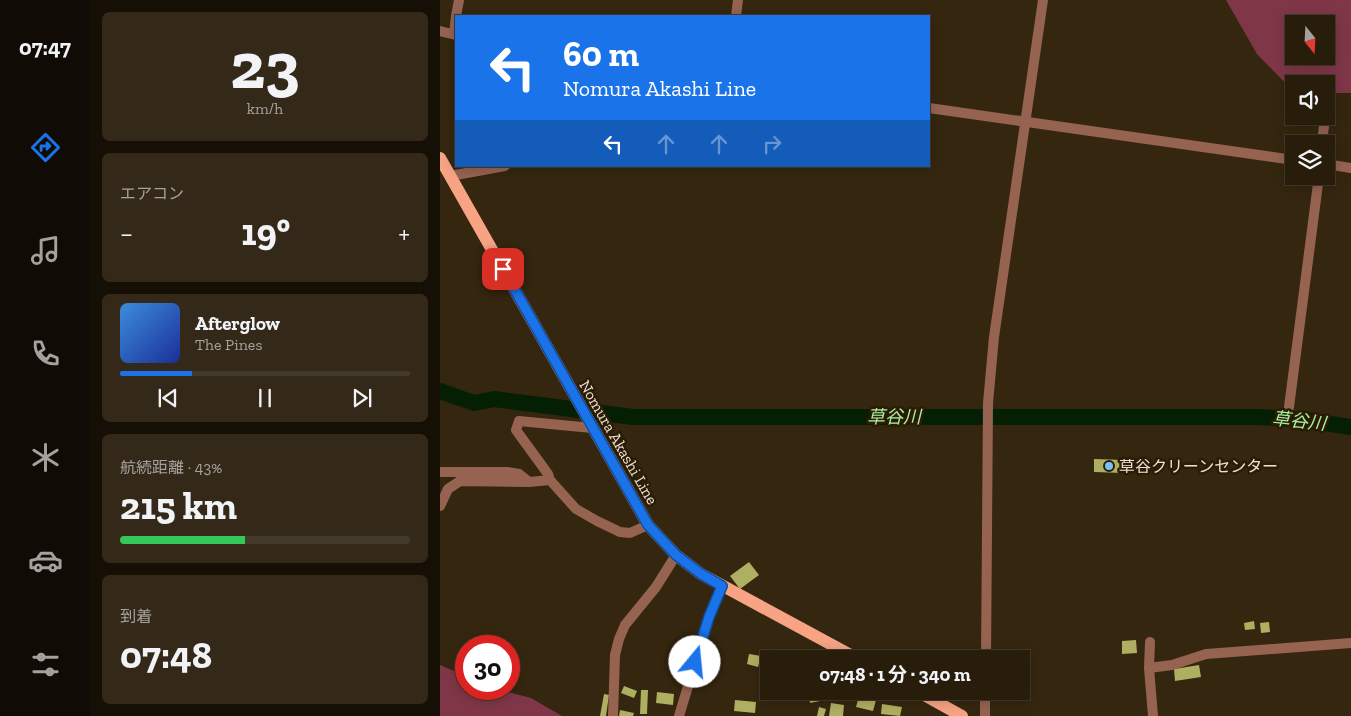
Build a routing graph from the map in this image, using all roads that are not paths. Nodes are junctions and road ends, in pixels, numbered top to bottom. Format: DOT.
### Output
graph roads {
  1 [pos="459,0"];
  2 [pos="738,0"];
  3 [pos="1043,0"];
  4 [pos="456,15"];
  5 [pos="736,15"];
  6 [pos="440,31"];
  7 [pos="455,34"];
  8 [pos="930,108"];
  9 [pos="1025,122"];
  10 [pos="440,158"];
  11 [pos="1285,159"];
  12 [pos="1335,165"];
  13 [pos="500,167"];
  14 [pos="1351,168"];
  15 [pos="450,176"];
  16 [pos="1317,185"];
  17 [pos="1289,407"];
  18 [pos="592,428"];
  19 [pos="440,472"];
  20 [pos="550,480"];
  21 [pos="529,482"];
  22 [pos="440,506"];
  23 [pos="648,525"];
  24 [pos="676,555"];
  25 [pos="722,586"];
  26 [pos="1150,642"];
  27 [pos="1351,642"];
  28 [pos="841,650"];
  29 [pos="986,650"];
  30 [pos="1149,668"];
  31 [pos="933,700"];
  32 [pos="986,700"];
  33 [pos="613,716"];
  34 [pos="679,716"];
  35 [pos="962,716"];
  36 [pos="985,716"];
  37 [pos="1153,716"];
  1 -- 4 [label="street"];
  2 -- 5 [label="street"];
  3 -- 9 [label="street"];
  6 -- 7 [label="street"];
  8 -- 9 [label="street"];
  9 -- 11 [label="street"];
  9 -- 29 [label="street"];
  10 -- 15 [label="main road, Nomura Akashi Line"];
  12 -- 14 [label="street"];
  13 -- 15 [label="street"];
  15 -- 18 [label="main road, Nomura Akashi Line"];
  16 -- 17 [label="street"];
  18 -- 20 [label="street"];
  18 -- 23 [label="main road, Nomura Akashi Line"];
  19 -- 21 [label="street"];
  20 -- 21 [label="street"];
  20 -- 23 [label="street"];
  21 -- 22 [label="street"];
  23 -- 24 [label="main road, Nomura Akashi Line"];
  24 -- 25 [label="main road, Nomura Akashi Line"];
  24 -- 33 [label="street"];
  25 -- 28 [label="main road, Nomura Akashi Line"];
  25 -- 34 [label="street"];
  26 -- 30 [label="street"];
  27 -- 30 [label="street"];
  30 -- 37 [label="street"];
  31 -- 35 [label="main road"];
  32 -- 36 [label="street"];
}
